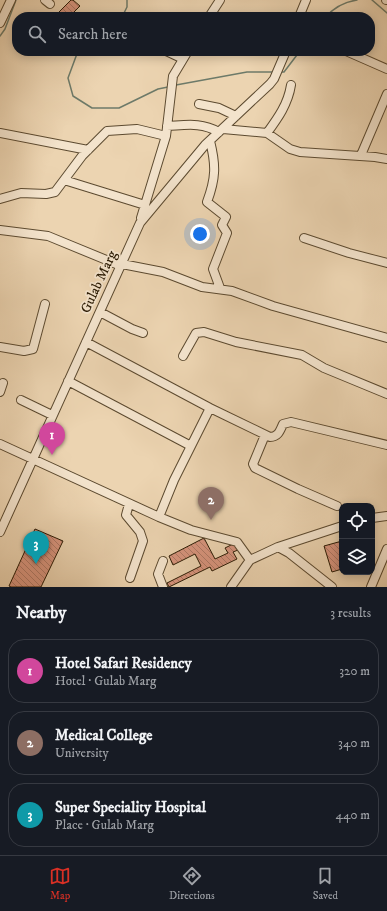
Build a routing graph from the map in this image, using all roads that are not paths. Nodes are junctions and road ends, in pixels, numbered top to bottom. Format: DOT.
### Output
graph roads {
  1 [pos="11,0"];
  2 [pos="220,0"];
  3 [pos="306,0"];
  4 [pos="212,12"];
  5 [pos="301,12"];
  6 [pos="0,24"];
  7 [pos="177,56"];
  8 [pos="185,56"];
  9 [pos="284,56"];
  10 [pos="357,56"];
  11 [pos="183,59"];
  12 [pos="387,69"];
  13 [pos="291,85"];
  14 [pos="387,94"];
  15 [pos="200,104"];
  16 [pos="236,116"];
  17 [pos="167,126"];
  18 [pos="221,130"];
  19 [pos="0,133"];
  20 [pos="267,133"];
  21 [pos="166,136"];
  22 [pos="210,141"];
  23 [pos="88,150"];
  24 [pos="362,155"];
  25 [pos="387,160"];
  26 [pos="64,180"];
  27 [pos="0,199"];
  28 [pos="145,205"];
  29 [pos="140,223"];
  30 [pos="0,230"];
  31 [pos="304,238"];
  32 [pos="387,263"];
  33 [pos="122,265"];
  34 [pos="220,288"];
  35 [pos="45,304"];
  36 [pos="100,312"];
  37 [pos="143,333"];
  38 [pos="387,338"];
  39 [pos="86,342"];
  40 [pos="0,347"];
  41 [pos="183,356"];
  42 [pos="68,381"];
  43 [pos="3,383"];
  44 [pos="0,392"];
  45 [pos="387,394"];
  46 [pos="21,400"];
  47 [pos="210,408"];
  48 [pos="52,415"];
  49 [pos="265,435"];
  50 [pos="0,444"];
  51 [pos="387,445"];
  52 [pos="191,446"];
  53 [pos="32,458"];
  54 [pos="129,504"];
  55 [pos="338,506"];
  56 [pos="387,516"];
  57 [pos="159,517"];
  58 [pos="375,518"];
  59 [pos="387,520"];
  60 [pos="339,527"];
  61 [pos="0,532"];
  62 [pos="278,547"];
  63 [pos="387,549"];
  64 [pos="250,560"];
  65 [pos="163,561"];
  66 [pos="130,578"];
  67 [pos="164,587"];
  68 [pos="231,587"];
  69 [pos="332,587"];
  70 [pos="371,587"];
  1 -- 6 [label="street"];
  2 -- 4 [label="street"];
  3 -- 5 [label="street"];
  7 -- 11 [label="street"];
  8 -- 11 [label="street"];
  9 -- 16 [label="street, Gulab Marg"];
  10 -- 12 [label="street"];
  11 -- 17 [label="street"];
  13 -- 20 [label="street"];
  14 -- 24 [label="street"];
  15 -- 16 [label="street"];
  16 -- 18 [label="street, Gulab Marg"];
  17 -- 18 [label="street"];
  17 -- 21 [label="street"];
  18 -- 20 [label="street"];
  18 -- 22 [label="street, Gulab Marg"];
  19 -- 23 [label="street"];
  20 -- 24 [label="street"];
  21 -- 23 [label="street"];
  21 -- 28 [label="street"];
  22 -- 29 [label="street, Gulab Marg"];
  22 -- 34 [label="street"];
  23 -- 26 [label="street"];
  24 -- 25 [label="street"];
  26 -- 27 [label="street"];
  26 -- 28 [label="street"];
  28 -- 29 [label="street"];
  29 -- 33 [label="street, Gulab Marg"];
  30 -- 33 [label="street"];
  31 -- 32 [label="street"];
  33 -- 34 [label="street"];
  33 -- 36 [label="street, Gulab Marg"];
  34 -- 38 [label="street"];
  35 -- 40 [label="street"];
  36 -- 37 [label="street"];
  36 -- 39 [label="street, Gulab Marg"];
  39 -- 42 [label="street, Gulab Marg"];
  39 -- 47 [label="street"];
  41 -- 45 [label="street"];
  42 -- 48 [label="street, Gulab Marg"];
  42 -- 52 [label="street"];
  43 -- 44 [label="street"];
  46 -- 48 [label="street"];
  47 -- 49 [label="street"];
  47 -- 52 [label="street"];
  48 -- 53 [label="street, Gulab Marg"];
  49 -- 51 [label="street"];
  49 -- 55 [label="street"];
  50 -- 53 [label="street"];
  52 -- 57 [label="street"];
  53 -- 54 [label="street"];
  53 -- 61 [label="street, Gulab Marg"];
  54 -- 57 [label="street"];
  54 -- 66 [label="street"];
  56 -- 58 [label="street"];
  56 -- 59 [label="street"];
  57 -- 64 [label="street"];
  60 -- 62 [label="street"];
  62 -- 64 [label="street"];
  62 -- 69 [label="street"];
  63 -- 70 [label="street"];
  64 -- 68 [label="street"];
  65 -- 67 [label="street"];
}
